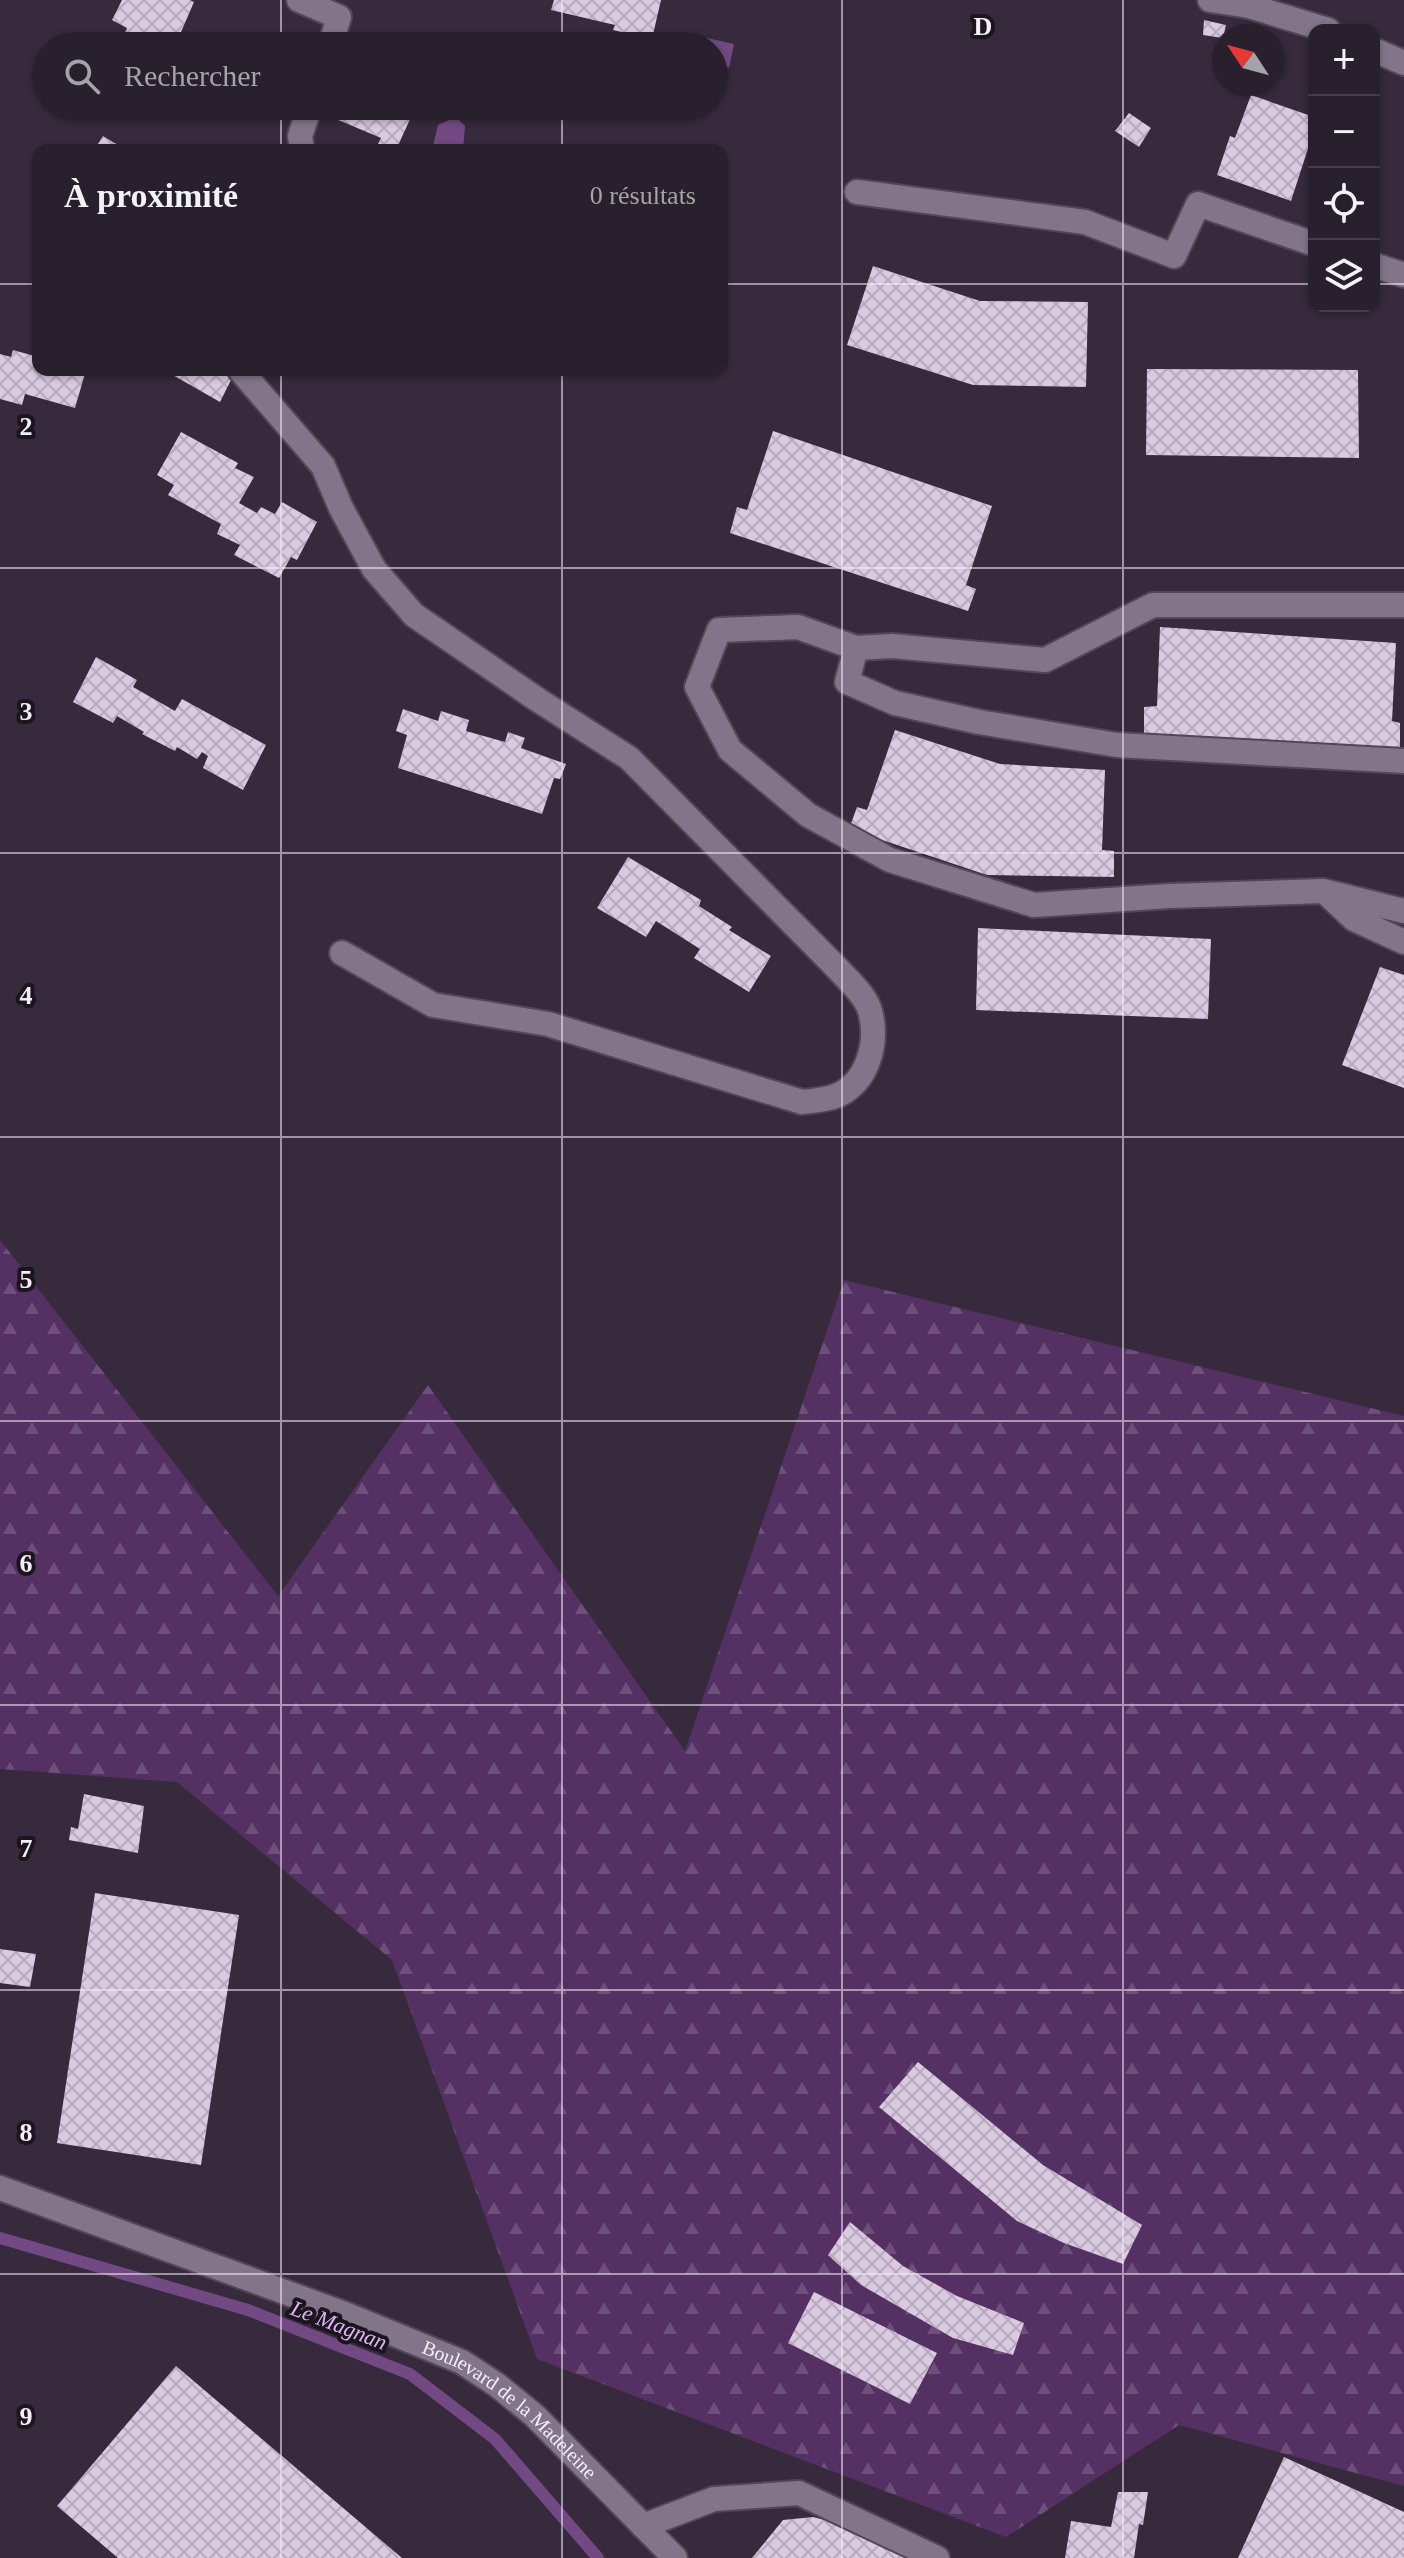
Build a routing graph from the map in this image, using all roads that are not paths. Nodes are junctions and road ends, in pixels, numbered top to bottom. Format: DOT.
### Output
graph roads {
  1 [pos="299,0"];
  2 [pos="1210,0"];
  3 [pos="1314,24"];
  4 [pos="334,32"];
  5 [pos="1380,53"];
  6 [pos="1404,63"];
  7 [pos="305,120"];
  8 [pos="301,144"];
  9 [pos="857,192"];
  10 [pos="1308,242"];
  11 [pos="1380,267"];
  12 [pos="1404,275"];
  13 [pos="245,376"];
  14 [pos="1404,605"];
  15 [pos="856,648"];
  16 [pos="1404,761"];
  17 [pos="1323,891"];
  18 [pos="1404,911"];
  19 [pos="1404,942"];
  20 [pos="342,953"];
  21 [pos="0,2188"];
  22 [pos="643,2526"];
  23 [pos="675,2558"];
  24 [pos="937,2558"];
  1 -- 4 [label="street"];
  2 -- 3 [label="street"];
  5 -- 6 [label="street"];
  7 -- 8 [label="street"];
  9 -- 10 [label="street"];
  11 -- 12 [label="street"];
  13 -- 20 [label="street"];
  14 -- 15 [label="street"];
  15 -- 16 [label="street"];
  15 -- 17 [label="street"];
  17 -- 18 [label="street"];
  17 -- 19 [label="street"];
  21 -- 22 [label="street, Boulevard de la Madeleine"];
  22 -- 23 [label="street, Boulevard de la Madeleine"];
  22 -- 24 [label="street"];
}
